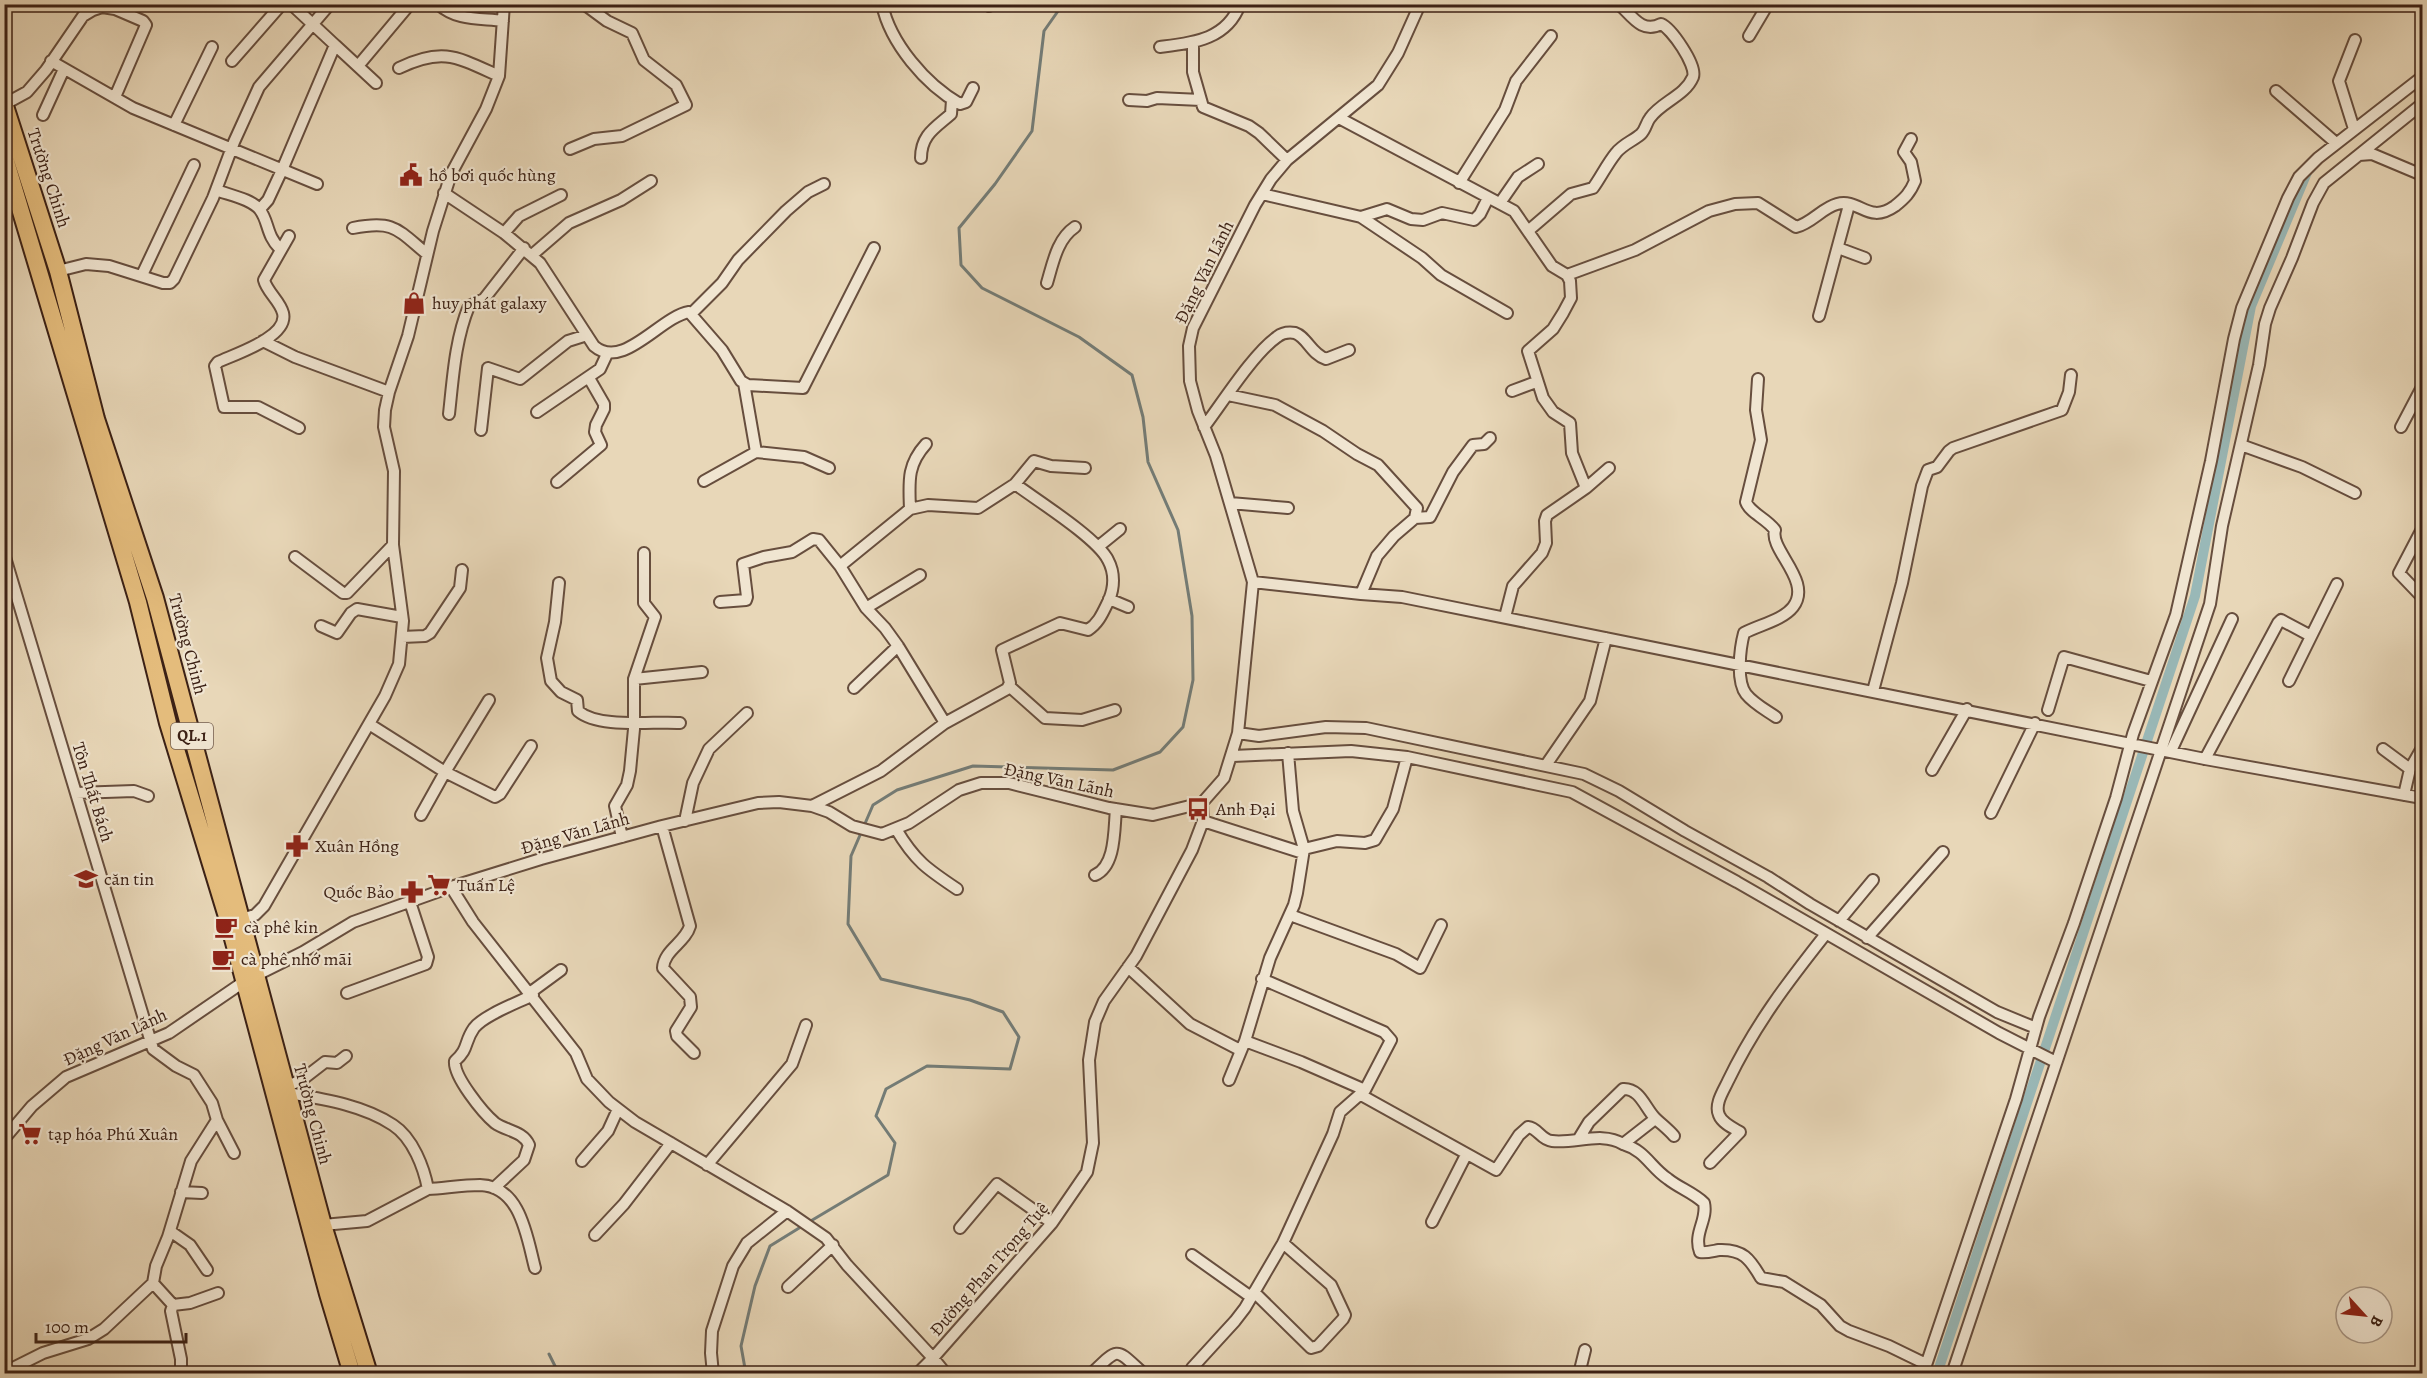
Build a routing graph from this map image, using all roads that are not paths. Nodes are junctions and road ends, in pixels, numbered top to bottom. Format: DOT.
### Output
graph roads {
  1 [pos="282,4"];
  2 [pos="291,4"];
  3 [pos="330,4"];
  4 [pos="410,4"];
  5 [pos="438,4"];
  6 [pos="504,4"];
  7 [pos="584,4"];
  8 [pos="886,4"];
  9 [pos="1240,4"];
  10 [pos="1420,4"];
  11 [pos="1619,4"];
  12 [pos="1768,4"];
  13 [pos="503,21"];
  14 [pos="312,25"];
  15 [pos="1551,36"];
  16 [pos="1749,36"];
  17 [pos="2355,40"];
  18 [pos="1193,43"];
  19 [pos="335,45"];
  20 [pos="212,47"];
  21 [pos="1160,47"];
  22 [pos="51,61"];
  23 [pos="232,61"];
  24 [pos="358,66"];
  25 [pos="399,68"];
  26 [pos="64,69"];
  27 [pos="499,76"];
  28 [pos="2422,77"];
  29 [pos="376,83"];
  30 [pos="973,88"];
  31 [pos="2276,91"];
  32 [pos="115,97"];
  33 [pos="952,100"];
  34 [pos="1129,100"];
  35 [pos="1201,100"];
  36 [pos="5,103"];
  37 [pos="2422,104"];
  38 [pos="43,115"];
  39 [pos="1339,118"];
  40 [pos="174,125"];
  41 [pos="2354,129"];
  42 [pos="1911,139"];
  43 [pos="2336,143"];
  44 [pos="232,148"];
  45 [pos="570,149"];
  46 [pos="4,155"];
  47 [pos="2359,155"];
  48 [pos="921,158"];
  49 [pos="1287,160"];
  50 [pos="1538,164"];
  51 [pos="194,165"];
  52 [pos="282,170"];
  53 [pos="2422,175"];
  54 [pos="651,181"];
  55 [pos="1460,183"];
  56 [pos="317,184"];
  57 [pos="824,184"];
  58 [pos="216,190"];
  59 [pos="444,193"];
  60 [pos="1262,194"];
  61 [pos="561,195"];
  62 [pos="1488,198"];
  63 [pos="1500,203"];
  64 [pos="1849,205"];
  65 [pos="260,210"];
  66 [pos="1361,217"];
  67 [pos="1075,227"];
  68 [pos="353,228"];
  69 [pos="1528,231"];
  70 [pos="504,233"];
  71 [pos="289,236"];
  72 [pos="874,248"];
  73 [pos="1838,248"];
  74 [pos="280,249"];
  75 [pos="528,252"];
  76 [pos="427,254"];
  77 [pos="1865,258"];
  78 [pos="58,271"];
  79 [pos="1567,274"];
  80 [pos="142,275"];
  81 [pos="1047,283"];
  82 [pos="1507,313"];
  83 [pos="691,314"];
  84 [pos="1819,316"];
  85 [pos="587,335"];
  86 [pos="263,341"];
  87 [pos="1349,350"];
  88 [pos="607,354"];
  89 [pos="2071,375"];
  90 [pos="589,378"];
  91 [pos="1758,379"];
  92 [pos="1536,382"];
  93 [pos="744,383"];
  94 [pos="2422,387"];
  95 [pos="1512,391"];
  96 [pos="389,392"];
  97 [pos="1228,395"];
  98 [pos="537,411"];
  99 [pos="449,414"];
  100 [pos="1204,427"];
  101 [pos="299,428"];
  102 [pos="2401,428"];
  103 [pos="481,430"];
  104 [pos="1490,438"];
  105 [pos="926,444"];
  106 [pos="2241,445"];
  107 [pos="756,452"];
  108 [pos="830,468"];
  109 [pos="1085,468"];
  110 [pos="1609,468"];
  111 [pos="704,481"];
  112 [pos="557,482"];
  113 [pos="1015,484"];
  114 [pos="1586,488"];
  115 [pos="2355,493"];
  116 [pos="1230,503"];
  117 [pos="910,508"];
  118 [pos="1288,508"];
  119 [pos="1415,518"];
  120 [pos="1120,529"];
  121 [pos="2422,529"];
  122 [pos="393,545"];
  123 [pos="1098,546"];
  124 [pos="644,553"];
  125 [pos="4,554"];
  126 [pos="295,557"];
  127 [pos="840,566"];
  128 [pos="462,570"];
  129 [pos="920,575"];
  130 [pos="1253,582"];
  131 [pos="559,583"];
  132 [pos="2337,584"];
  133 [pos="347,593"];
  134 [pos="1361,594"];
  135 [pos="2422,597"];
  136 [pos="1109,599"];
  137 [pos="720,602"];
  138 [pos="1128,607"];
  139 [pos="866,608"];
  140 [pos="357,609"];
  141 [pos="402,617"];
  142 [pos="1505,617"];
  143 [pos="2232,619"];
  144 [pos="321,626"];
  145 [pos="2311,636"];
  146 [pos="402,637"];
  147 [pos="1606,638"];
  148 [pos="898,646"];
  149 [pos="1741,664"];
  150 [pos="702,672"];
  151 [pos="634,679"];
  152 [pos="2151,681"];
  153 [pos="2289,681"];
  154 [pos="1009,686"];
  155 [pos="854,688"];
  156 [pos="1873,691"];
  157 [pos="489,700"];
  158 [pos="1967,709"];
  159 [pos="1115,710"];
  160 [pos="2048,710"];
  161 [pos="747,713"];
  162 [pos="1776,717"];
  163 [pos="634,722"];
  164 [pos="680,723"];
  165 [pos="945,723"];
  166 [pos="2035,723"];
  167 [pos="369,724"];
  168 [pos="1238,733"];
  169 [pos="2132,744"];
  170 [pos="531,746"];
  171 [pos="2422,747"];
  172 [pos="2160,749"];
  173 [pos="2383,749"];
  174 [pos="1288,753"];
  175 [pos="1233,756"];
  176 [pos="1407,757"];
  177 [pos="2205,759"];
  178 [pos="1546,765"];
  179 [pos="1932,770"];
  180 [pos="2410,770"];
  181 [pos="445,772"];
  182 [pos="1577,772"];
  183 [pos="1572,792"];
  184 [pos="76,793"];
  185 [pos="2404,795"];
  186 [pos="148,796"];
  187 [pos="2422,798"];
  188 [pos="1202,802"];
  189 [pos="812,806"];
  190 [pos="1116,809"];
  191 [pos="1991,813"];
  192 [pos="421,815"];
  193 [pos="685,820"];
  194 [pos="1203,821"];
  195 [pos="662,826"];
  196 [pos="896,829"];
  197 [pos="622,837"];
  198 [pos="1303,851"];
  199 [pos="1943,852"];
  200 [pos="1095,874"];
  201 [pos="1873,880"];
  202 [pos="451,887"];
  203 [pos="957,889"];
  204 [pos="410,902"];
  205 [pos="1290,915"];
  206 [pos="235,920"];
  207 [pos="1839,921"];
  208 [pos="1441,925"];
  209 [pos="1825,935"];
  210 [pos="1867,938"];
  211 [pos="1128,966"];
  212 [pos="561,970"];
  213 [pos="250,979"];
  214 [pos="1262,979"];
  215 [pos="347,993"];
  216 [pos="532,994"];
  217 [pos="806,1025"];
  218 [pos="2036,1028"];
  219 [pos="150,1040"];
  220 [pos="1243,1046"];
  221 [pos="2032,1049"];
  222 [pos="694,1053"];
  223 [pos="346,1056"];
  224 [pos="2052,1059"];
  225 [pos="1229,1080"];
  226 [pos="287,1090"];
  227 [pos="1363,1093"];
  228 [pos="618,1109"];
  229 [pos="1656,1119"];
  230 [pos="217,1120"];
  231 [pos="1674,1136"];
  232 [pos="4,1139"];
  233 [pos="1578,1140"];
  234 [pos="671,1143"];
  235 [pos="1623,1144"];
  236 [pos="234,1153"];
  237 [pos="1466,1155"];
  238 [pos="582,1161"];
  239 [pos="1710,1163"];
  240 [pos="707,1165"];
  241 [pos="494,1188"];
  242 [pos="428,1189"];
  243 [pos="181,1192"];
  244 [pos="202,1192"];
  245 [pos="787,1211"];
  246 [pos="1432,1222"];
  247 [pos="1052,1224"];
  248 [pos="323,1226"];
  249 [pos="960,1228"];
  250 [pos="170,1231"];
  251 [pos="595,1235"];
  252 [pos="829,1242"];
  253 [pos="1283,1243"];
  254 [pos="1192,1255"];
  255 [pos="535,1268"];
  256 [pos="207,1270"];
  257 [pos="153,1283"];
  258 [pos="788,1287"];
  259 [pos="218,1293"];
  260 [pos="1252,1294"];
  261 [pos="173,1305"];
  262 [pos="1585,1350"];
  263 [pos="933,1358"];
  264 [pos="15,1367"];
  265 [pos="1192,1368"];
  266 [pos="1924,1369"];
  267 [pos="181,1374"];
  268 [pos="352,1374"];
  269 [pos="369,1374"];
  270 [pos="713,1374"];
  271 [pos="917,1374"];
  272 [pos="946,1374"];
  273 [pos="1092,1374"];
  274 [pos="1144,1374"];
  275 [pos="1579,1374"];
  276 [pos="1952,1374"];
  1 -- 23 [label="street"];
  2 -- 14 [label="street"];
  3 -- 14 [label="street"];
  4 -- 24 [label="street"];
  5 -- 13 [label="street"];
  6 -- 13 [label="street"];
  7 -- 45 [label="street"];
  8 -- 33 [label="street"];
  9 -- 18 [label="street"];
  10 -- 39 [label="street, Đặng Văn Lãnh"];
  11 -- 69 [label="street"];
  12 -- 16 [label="street"];
  13 -- 27 [label="street"];
  14 -- 19 [label="street"];
  14 -- 44 [label="street"];
  15 -- 55 [label="street"];
  17 -- 41 [label="street"];
  18 -- 21 [label="street"];
  18 -- 35 [label="street"];
  19 -- 24 [label="street"];
  19 -- 52 [label="street"];
  20 -- 40 [label="street"];
  22 -- 26 [label="street"];
  22 -- 32 [label="street"];
  22 -- 36 [label="street"];
  24 -- 29 [label="street"];
  25 -- 27 [label="street"];
  26 -- 32 [label="street"];
  26 -- 38 [label="street"];
  27 -- 59 [label="street"];
  28 -- 41 [label="street"];
  30 -- 33 [label="street"];
  31 -- 43 [label="street"];
  32 -- 40 [label="street"];
  33 -- 48 [label="street"];
  34 -- 35 [label="street"];
  35 -- 49 [label="street"];
  36 -- 78 [label="highway, Trường Chinh / QL.1"];
  37 -- 47 [label="street"];
  39 -- 49 [label="street, Đặng Văn Lãnh"];
  39 -- 55 [label="street"];
  40 -- 44 [label="street"];
  41 -- 43 [label="street"];
  42 -- 64 [label="street"];
  43 -- 152 [label="street"];
  44 -- 52 [label="street"];
  44 -- 58 [label="street"];
  46 -- 206 [label="highway, Trường Chinh / QL.1"];
  47 -- 53 [label="street"];
  47 -- 106 [label="street"];
  49 -- 60 [label="street, Đặng Văn Lãnh"];
  50 -- 63 [label="street"];
  51 -- 80 [label="street"];
  52 -- 56 [label="street"];
  52 -- 65 [label="street"];
  54 -- 75 [label="street"];
  55 -- 62 [label="street"];
  57 -- 83 [label="street"];
  58 -- 65 [label="street"];
  58 -- 80 [label="street"];
  59 -- 70 [label="street"];
  59 -- 76 [label="street"];
  60 -- 66 [label="street"];
  60 -- 100 [label="street, Đặng Văn Lãnh"];
  61 -- 70 [label="street"];
  62 -- 63 [label="street"];
  62 -- 66 [label="street"];
  63 -- 69 [label="street"];
  64 -- 73 [label="street"];
  64 -- 79 [label="street"];
  65 -- 74 [label="street"];
  66 -- 82 [label="street"];
  67 -- 81 [label="street"];
  68 -- 76 [label="street"];
  69 -- 79 [label="street"];
  70 -- 75 [label="street"];
  71 -- 74 [label="street"];
  72 -- 93 [label="street"];
  73 -- 77 [label="street"];
  73 -- 84 [label="street"];
  74 -- 86 [label="street"];
  75 -- 85 [label="street"];
  75 -- 99 [label="street"];
  76 -- 96 [label="street"];
  78 -- 80 [label="street"];
  78 -- 206 [label="highway, Trường Chinh / QL.1"];
  79 -- 92 [label="street"];
  83 -- 88 [label="street"];
  83 -- 93 [label="street"];
  85 -- 88 [label="street"];
  85 -- 103 [label="street"];
  86 -- 96 [label="street"];
  86 -- 101 [label="street"];
  87 -- 97 [label="street"];
  88 -- 90 [label="street"];
  89 -- 156 [label="street"];
  90 -- 98 [label="street"];
  90 -- 112 [label="street"];
  91 -- 149 [label="street"];
  92 -- 95 [label="street"];
  92 -- 114 [label="street"];
  93 -- 107 [label="street"];
  94 -- 102 [label="street"];
  96 -- 122 [label="street"];
  97 -- 100 [label="street"];
  97 -- 119 [label="street"];
  100 -- 116 [label="street, Đặng Văn Lãnh"];
  104 -- 119 [label="street"];
  105 -- 117 [label="street"];
  106 -- 115 [label="street"];
  106 -- 172 [label="street"];
  107 -- 108 [label="street"];
  107 -- 111 [label="street"];
  109 -- 113 [label="street"];
  110 -- 114 [label="street"];
  113 -- 117 [label="street"];
  113 -- 123 [label="street"];
  114 -- 142 [label="street"];
  116 -- 118 [label="street"];
  116 -- 130 [label="street, Đặng Văn Lãnh"];
  117 -- 127 [label="street"];
  119 -- 134 [label="street"];
  120 -- 123 [label="street"];
  121 -- 135 [label="street"];
  122 -- 133 [label="street"];
  122 -- 141 [label="street"];
  123 -- 136 [label="street"];
  124 -- 151 [label="street"];
  125 -- 184 [label="street, Tôn Thất Bách"];
  126 -- 133 [label="street"];
  127 -- 137 [label="street"];
  127 -- 139 [label="street"];
  128 -- 146 [label="street"];
  129 -- 139 [label="street"];
  130 -- 134 [label="street"];
  130 -- 168 [label="street, Đặng Văn Lãnh"];
  131 -- 163 [label="street"];
  132 -- 145 [label="street"];
  133 -- 140 [label="street"];
  134 -- 142 [label="street"];
  136 -- 138 [label="street"];
  136 -- 154 [label="street"];
  139 -- 148 [label="street"];
  140 -- 141 [label="street"];
  140 -- 144 [label="street"];
  141 -- 146 [label="street"];
  142 -- 147 [label="street"];
  143 -- 172 [label="street"];
  145 -- 153 [label="street"];
  145 -- 177 [label="street"];
  146 -- 167 [label="street"];
  147 -- 149 [label="street"];
  147 -- 178 [label="street"];
  148 -- 155 [label="street"];
  148 -- 165 [label="street"];
  149 -- 156 [label="street"];
  149 -- 162 [label="street"];
  150 -- 151 [label="street"];
  151 -- 163 [label="street"];
  152 -- 160 [label="street"];
  152 -- 169 [label="street"];
  154 -- 159 [label="street"];
  154 -- 165 [label="street"];
  156 -- 158 [label="street"];
  157 -- 181 [label="street"];
  158 -- 166 [label="street"];
  158 -- 179 [label="street"];
  161 -- 193 [label="street"];
  163 -- 164 [label="street"];
  163 -- 197 [label="street"];
  165 -- 189 [label="street"];
  166 -- 169 [label="street"];
  166 -- 191 [label="street"];
  167 -- 181 [label="street"];
  167 -- 206 [label="street"];
  168 -- 175 [label="street, Đặng Văn Lãnh"];
  168 -- 178 [label="street"];
  169 -- 172 [label="street"];
  169 -- 218 [label="street"];
  170 -- 181 [label="street"];
  171 -- 180 [label="street"];
  172 -- 177 [label="street"];
  172 -- 224 [label="street"];
  173 -- 180 [label="street"];
  174 -- 175 [label="street"];
  174 -- 176 [label="street"];
  174 -- 198 [label="street"];
  175 -- 188 [label="street, Đặng Văn Lãnh"];
  176 -- 183 [label="street"];
  176 -- 198 [label="street"];
  177 -- 185 [label="street"];
  178 -- 182 [label="street"];
  180 -- 185 [label="street"];
  181 -- 192 [label="street"];
  182 -- 183 [label="street"];
  182 -- 207 [label="street"];
  183 -- 209 [label="street"];
  184 -- 186 [label="street"];
  184 -- 219 [label="street, Tôn Thất Bách"];
  185 -- 187 [label="street"];
  188 -- 190 [label="street, Đặng Văn Lãnh"];
  188 -- 194 [label="street, Đường Phan Trọng Tuệ"];
  189 -- 193 [label="street, Đặng Văn Lãnh"];
  189 -- 196 [label="street, Đặng Văn Lãnh"];
  190 -- 196 [label="street, Đặng Văn Lãnh"];
  190 -- 200 [label="street"];
  193 -- 195 [label="street, Đặng Văn Lãnh"];
  194 -- 198 [label="street"];
  194 -- 211 [label="street, Đường Phan Trọng Tuệ"];
  195 -- 197 [label="street, Đặng Văn Lãnh"];
  195 -- 222 [label="street"];
  196 -- 203 [label="street"];
  197 -- 202 [label="street, Đặng Văn Lãnh"];
  198 -- 205 [label="street"];
  199 -- 210 [label="street"];
  201 -- 207 [label="street"];
  202 -- 204 [label="street, Đặng Văn Lãnh"];
  202 -- 216 [label="street, Đường Phan Trọng Tuệ"];
  204 -- 213 [label="street, Đặng Văn Lãnh"];
  204 -- 215 [label="street"];
  205 -- 208 [label="street"];
  205 -- 214 [label="street"];
  206 -- 213 [label="highway, Trường Chinh / QL.1"];
  207 -- 210 [label="street"];
  209 -- 221 [label="street"];
  209 -- 239 [label="street"];
  210 -- 218 [label="street"];
  211 -- 220 [label="street"];
  211 -- 247 [label="street, Đường Phan Trọng Tuệ"];
  212 -- 216 [label="street"];
  213 -- 219 [label="street, Đặng Văn Lãnh"];
  213 -- 226 [label="highway, Trường Chinh / QL.1"];
  213 -- 268 [label="highway, Trường Chinh / QL.1"];
  214 -- 220 [label="street"];
  214 -- 227 [label="street"];
  216 -- 228 [label="street, Đường Phan Trọng Tuệ"];
  216 -- 241 [label="street"];
  217 -- 240 [label="street"];
  218 -- 221 [label="street"];
  219 -- 230 [label="street"];
  219 -- 232 [label="street, Đặng Văn Lãnh"];
  220 -- 225 [label="street"];
  220 -- 227 [label="street"];
  221 -- 224 [label="street"];
  221 -- 266 [label="street"];
  223 -- 226 [label="street"];
  224 -- 276 [label="street"];
  226 -- 242 [label="street"];
  226 -- 248 [label="highway, Trường Chinh / QL.1"];
  227 -- 237 [label="street"];
  227 -- 253 [label="street"];
  228 -- 234 [label="street, Đường Phan Trọng Tuệ"];
  228 -- 238 [label="street"];
  229 -- 231 [label="street"];
  229 -- 233 [label="street"];
  229 -- 235 [label="street"];
  230 -- 236 [label="street"];
  230 -- 243 [label="street"];
  233 -- 235 [label="street"];
  233 -- 237 [label="street"];
  234 -- 240 [label="street, Đường Phan Trọng Tuệ"];
  234 -- 251 [label="street"];
  235 -- 266 [label="street"];
  237 -- 246 [label="street"];
  240 -- 245 [label="street, Đường Phan Trọng Tuệ"];
  241 -- 242 [label="street"];
  241 -- 255 [label="street"];
  242 -- 248 [label="street"];
  243 -- 244 [label="street"];
  243 -- 250 [label="street"];
  245 -- 252 [label="street, Đường Phan Trọng Tuệ"];
  245 -- 270 [label="street"];
  247 -- 249 [label="street"];
  247 -- 263 [label="street, Đường Phan Trọng Tuệ"];
  248 -- 269 [label="highway, Trường Chinh / QL.1"];
  250 -- 256 [label="street"];
  250 -- 257 [label="street"];
  252 -- 258 [label="street"];
  252 -- 263 [label="street, Đường Phan Trọng Tuệ"];
  253 -- 260 [label="street"];
  253 -- 260 [label="street"];
  254 -- 260 [label="street"];
  257 -- 261 [label="street"];
  257 -- 264 [label="street"];
  259 -- 261 [label="street"];
  260 -- 265 [label="street"];
  261 -- 267 [label="street"];
  262 -- 275 [label="street"];
  263 -- 271 [label="street"];
  263 -- 272 [label="street"];
  273 -- 274 [label="street"];
}
